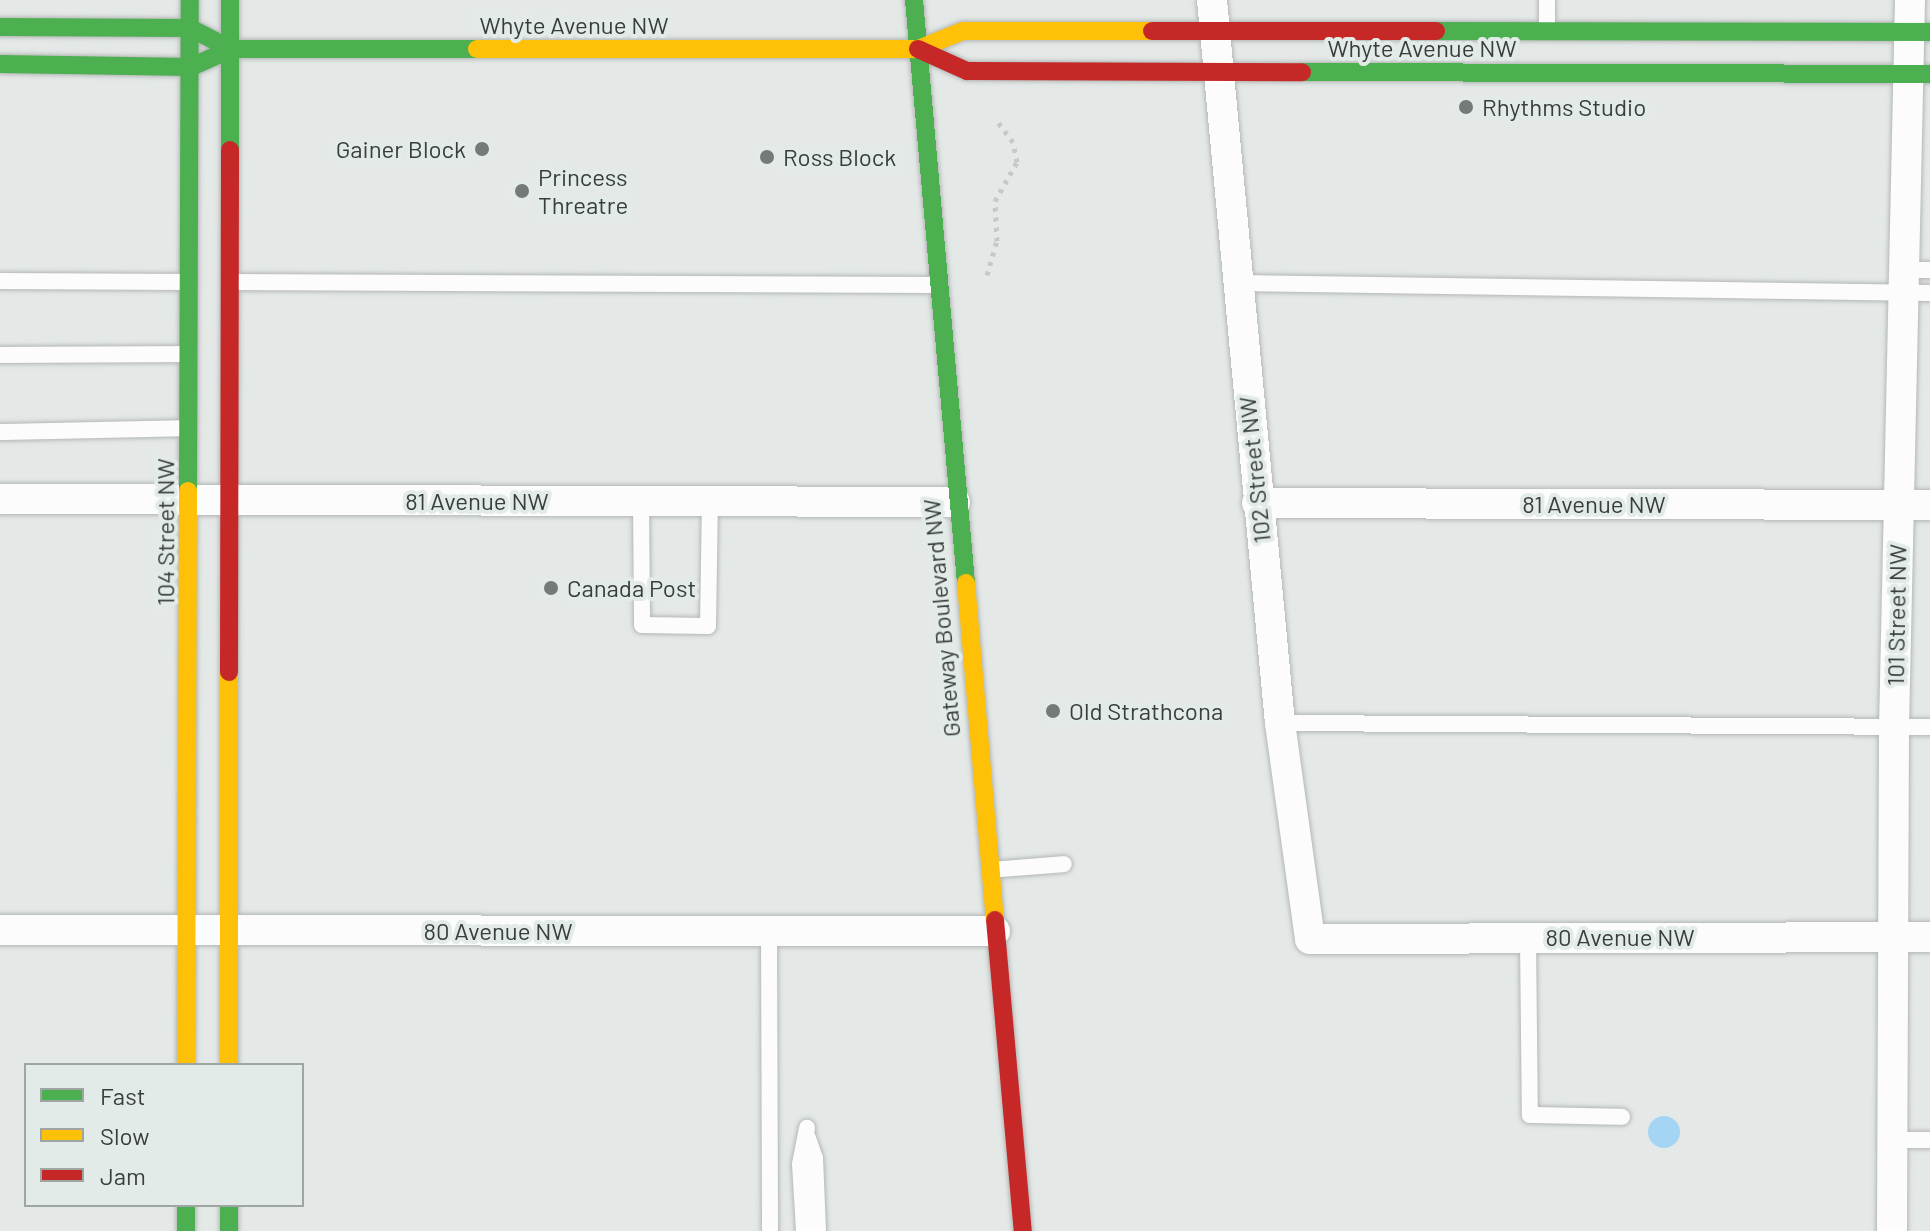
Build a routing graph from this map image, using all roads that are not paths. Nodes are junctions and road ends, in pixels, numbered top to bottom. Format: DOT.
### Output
graph roads {
  1 [pos="190,0"];
  2 [pos="230,0"];
  3 [pos="914,0"];
  4 [pos="1212,0"];
  5 [pos="1547,0"];
  6 [pos="1910,0"];
  7 [pos="0,27"];
  8 [pos="190,28"];
  9 [pos="1547,30"];
  10 [pos="1214,31"];
  11 [pos="1920,32"];
  12 [pos="231,49"];
  13 [pos="918,49"];
  14 [pos="0,64"];
  15 [pos="191,67"];
  16 [pos="1219,72"];
  17 [pos="1919,74"];
  18 [pos="0,281"];
  19 [pos="210,282"];
  20 [pos="1918,282"];
  21 [pos="1236,283"];
  22 [pos="939,285"];
  23 [pos="189,354"];
  24 [pos="0,355"];
  25 [pos="189,428"];
  26 [pos="0,432"];
  27 [pos="0,499"];
  28 [pos="189,500"];
  29 [pos="228,500"];
  30 [pos="641,501"];
  31 [pos="710,501"];
  32 [pos="955,502"];
  33 [pos="1257,503"];
  34 [pos="1898,505"];
  35 [pos="1930,505"];
  36 [pos="1280,723"];
  37 [pos="1894,727"];
  38 [pos="1930,727"];
  39 [pos="1064,864"];
  40 [pos="989,870"];
  41 [pos="0,930"];
  42 [pos="186,930"];
  43 [pos="229,930"];
  44 [pos="995,931"];
  45 [pos="769,932"];
  46 [pos="1892,936"];
  47 [pos="1930,937"];
  48 [pos="1528,938"];
  49 [pos="1310,939"];
  50 [pos="186,1063"];
  51 [pos="229,1063"];
  52 [pos="1622,1117"];
  53 [pos="1893,1140"];
  54 [pos="1930,1140"];
  55 [pos="186,1207"];
  56 [pos="229,1207"];
  57 [pos="186,1231"];
  58 [pos="229,1231"];
  59 [pos="770,1231"];
  60 [pos="804,1231"];
  61 [pos="818,1231"];
  62 [pos="1023,1231"];
  63 [pos="1892,1231"];
  1 -- 8 [label="main road, 104 Street NW"];
  2 -- 12 [label="main road, 104 Street NW"];
  3 -- 13 [label="main road, Gateway Boulevard NW"];
  4 -- 10 [label="street, 102 Street NW"];
  5 -- 9 [label="lane"];
  6 -- 11 [label="street, 101 Street NW"];
  7 -- 8 [label="main road, Whyte Avenue NW"];
  8 -- 12 [label="main road, Whyte Avenue NW"];
  8 -- 15 [label="main road, 104 Street NW"];
  9 -- 10 [label="main road, Whyte Avenue NW"];
  9 -- 11 [label="main road, Whyte Avenue NW"];
  10 -- 13 [label="main road, Whyte Avenue NW"];
  10 -- 16 [label="street, 102 Street NW"];
  11 -- 17 [label="street, 101 Street NW"];
  12 -- 13 [label="main road, Whyte Avenue NW"];
  12 -- 15 [label="main road, Whyte Avenue NW"];
  12 -- 19 [label="main road, 104 Street NW"];
  13 -- 16 [label="main road, Whyte Avenue NW"];
  13 -- 22 [label="main road, Gateway Boulevard NW"];
  14 -- 15 [label="main road, Whyte Avenue NW"];
  15 -- 19 [label="main road, 104 Street NW"];
  16 -- 17 [label="main road, Whyte Avenue NW"];
  16 -- 21 [label="street, 102 Street NW"];
  17 -- 20 [label="street, 101 Street NW"];
  18 -- 19 [label="lane"];
  19 -- 22 [label="lane"];
  19 -- 23 [label="main road, 104 Street NW"];
  19 -- 29 [label="main road, 104 Street NW"];
  20 -- 21 [label="lane"];
  20 -- 34 [label="street, 101 Street NW"];
  21 -- 33 [label="street, 102 Street NW"];
  22 -- 32 [label="main road, Gateway Boulevard NW"];
  23 -- 24 [label="lane"];
  23 -- 25 [label="main road, 104 Street NW"];
  25 -- 26 [label="lane"];
  25 -- 28 [label="main road, 104 Street NW"];
  27 -- 28 [label="street, 81 Avenue NW"];
  28 -- 29 [label="street, 81 Avenue NW"];
  28 -- 42 [label="main road, 104 Street NW"];
  29 -- 30 [label="street, 81 Avenue NW"];
  29 -- 43 [label="main road, 104 Street NW"];
  30 -- 31 [label="street, 81 Avenue NW"];
  30 -- 31 [label="lane"];
  31 -- 32 [label="street, 81 Avenue NW"];
  32 -- 40 [label="main road, Gateway Boulevard NW"];
  33 -- 34 [label="street, 81 Avenue NW"];
  33 -- 36 [label="street, 102 Street NW"];
  34 -- 35 [label="street, 81 Avenue NW"];
  34 -- 37 [label="street, 101 Street NW"];
  36 -- 37 [label="lane"];
  36 -- 49 [label="street, 102 Street NW"];
  37 -- 38 [label="lane"];
  37 -- 46 [label="street, 101 Street NW"];
  39 -- 40 [label="lane"];
  40 -- 44 [label="main road, Gateway Boulevard NW"];
  41 -- 42 [label="street, 80 Avenue NW"];
  42 -- 43 [label="street, 80 Avenue NW"];
  42 -- 50 [label="main road, 104 Street NW"];
  43 -- 45 [label="street, 80 Avenue NW"];
  43 -- 51 [label="main road, 104 Street NW"];
  44 -- 45 [label="street, 80 Avenue NW"];
  44 -- 62 [label="main road, Gateway Boulevard NW"];
  45 -- 59 [label="lane"];
  46 -- 47 [label="street, 80 Avenue NW"];
  46 -- 48 [label="street, 80 Avenue NW"];
  46 -- 53 [label="street, 101 Street NW"];
  48 -- 49 [label="street, 80 Avenue NW"];
  48 -- 52 [label="lane"];
  53 -- 54 [label="lane"];
  53 -- 63 [label="street, 101 Street NW"];
  55 -- 57 [label="main road"];
  56 -- 58 [label="main road"];
  60 -- 61 [label="lane"];
}
